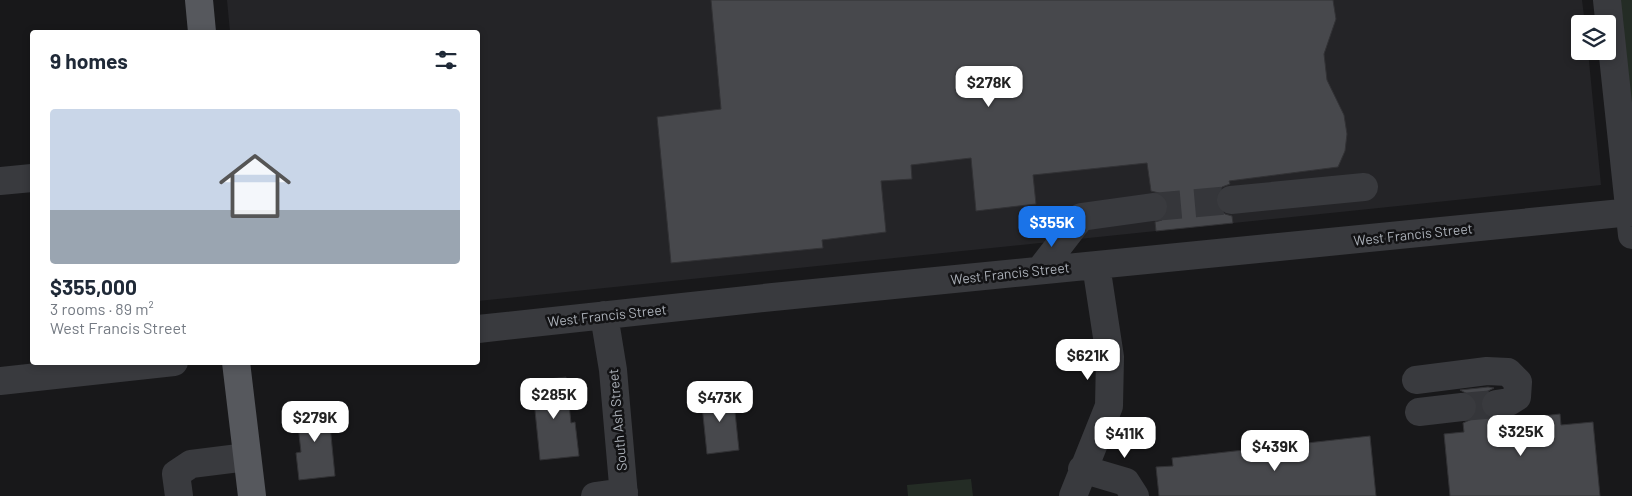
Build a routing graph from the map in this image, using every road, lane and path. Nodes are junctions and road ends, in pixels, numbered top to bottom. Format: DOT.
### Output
graph roads {
  1 [pos="199,0"];
  2 [pos="1607,0"];
  3 [pos="202,30"];
  4 [pos="30,178"];
  5 [pos="0,182"];
  6 [pos="1364,187"];
  7 [pos="1231,200"];
  8 [pos="1153,207"];
  9 [pos="1631,220"];
  10 [pos="1096,265"];
  11 [pos="1040,270"];
  12 [pos="604,315"];
  13 [pos="480,329"];
  14 [pos="147,365"];
  15 [pos="236,365"];
  16 [pos="1416,380"];
  17 [pos="0,381"];
  18 [pos="1496,404"];
  19 [pos="1462,407"];
  20 [pos="1419,412"];
  21 [pos="247,457"];
  22 [pos="1082,469"];
  23 [pos="624,494"];
  24 [pos="179,496"];
  25 [pos="252,496"];
  26 [pos="595,496"];
  27 [pos="1073,496"];
  28 [pos="1136,496"];
  1 -- 3 [label="main road"];
  2 -- 9 [label="street"];
  4 -- 5 [label="street"];
  6 -- 7 [label="street"];
  8 -- 11 [label="street"];
  9 -- 10 [label="street, West Francis Street"];
  10 -- 11 [label="street, West Francis Street"];
  10 -- 22 [label="street"];
  11 -- 12 [label="street, West Francis Street"];
  12 -- 13 [label="street, West Francis Street"];
  12 -- 23 [label="street, South Ash Street"];
  14 -- 17 [label="street"];
  15 -- 21 [label="main road"];
  16 -- 18 [label="street"];
  19 -- 20 [label="street"];
  21 -- 24 [label="street"];
  21 -- 25 [label="main road"];
  22 -- 27 [label="street"];
  22 -- 28 [label="street"];
  23 -- 26 [label="street"];
}
